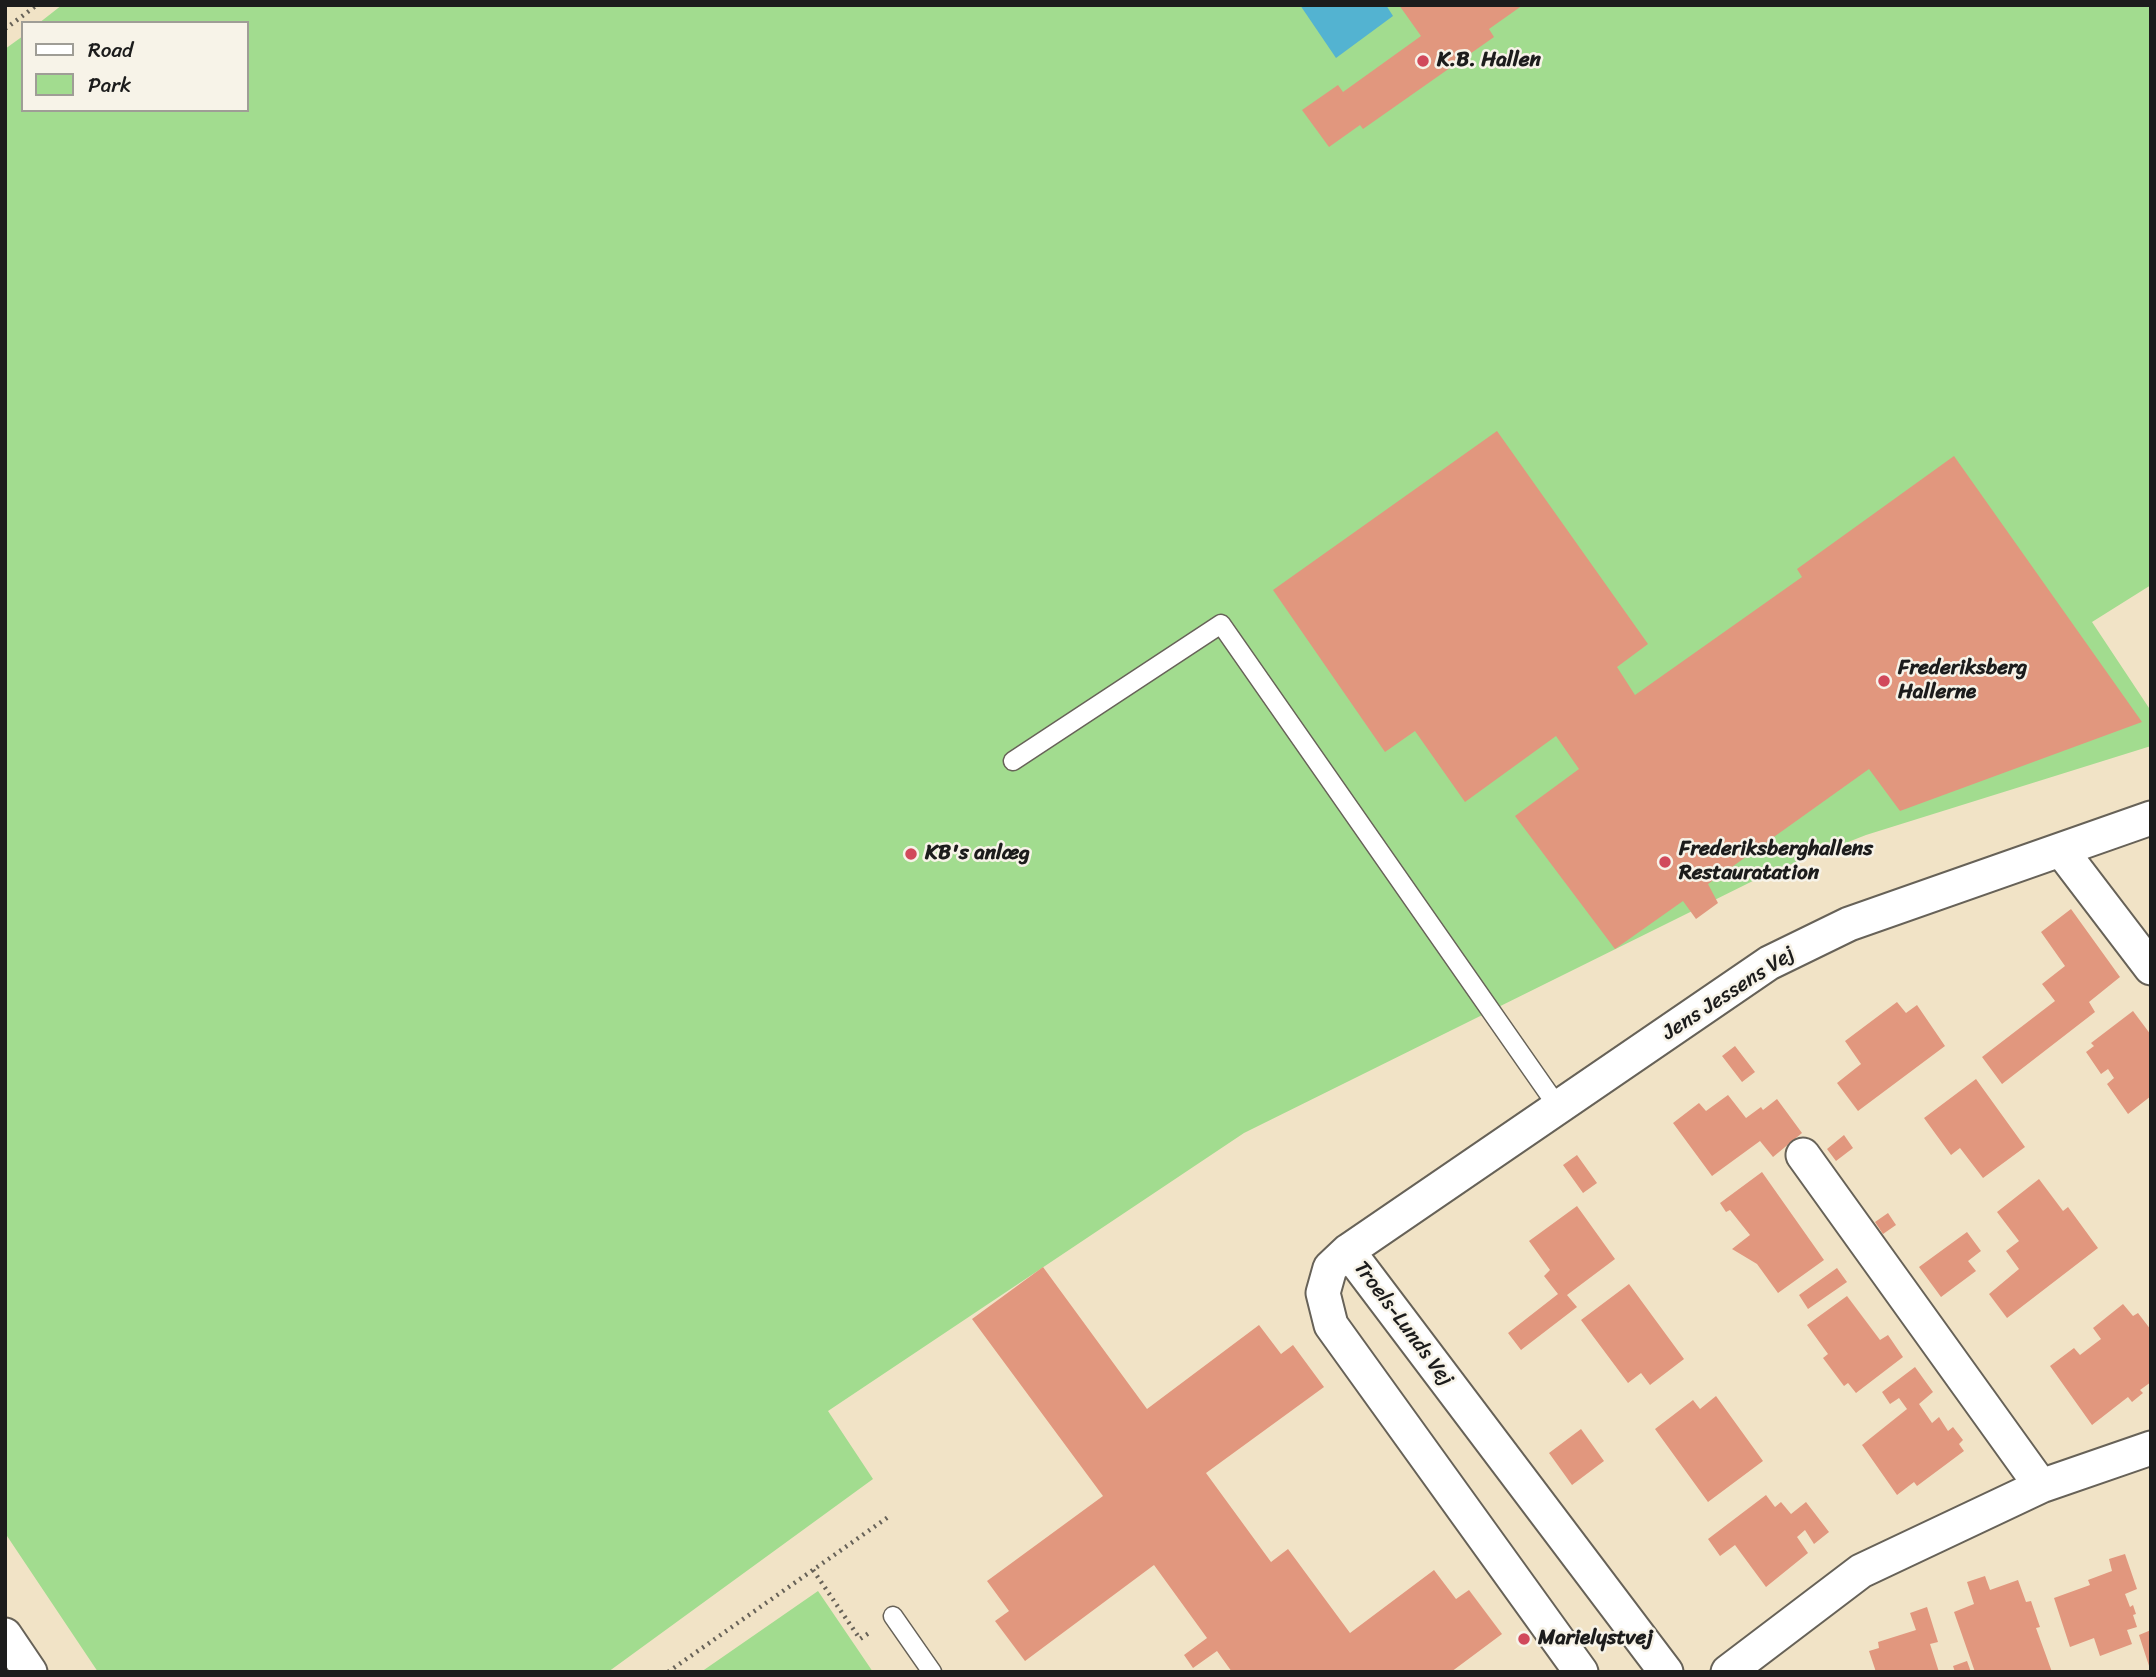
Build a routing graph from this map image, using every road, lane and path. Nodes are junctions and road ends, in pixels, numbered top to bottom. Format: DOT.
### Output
graph roads {
  1 [pos="37,5"];
  2 [pos="5,29"];
  3 [pos="1013,761"];
  4 [pos="2151,818"];
  5 [pos="2061,849"];
  6 [pos="2151,968"];
  7 [pos="1558,1107"];
  8 [pos="1803,1155"];
  9 [pos="1348,1251"];
  10 [pos="2151,1448"];
  11 [pos="2041,1486"];
  12 [pos="891,1515"];
  13 [pos="813,1570"];
  14 [pos="893,1616"];
  15 [pos="5,1635"];
  16 [pos="30,1672"];
  17 [pos="668,1672"];
  18 [pos="932,1672"];
  19 [pos="1581,1672"];
  20 [pos="1666,1672"];
  21 [pos="1727,1672"];
  1 -- 2 [label="path"];
  3 -- 7 [label="lane"];
  4 -- 5 [label="street, Jens Jessens Vej"];
  5 -- 6 [label="street"];
  5 -- 7 [label="street, Jens Jessens Vej"];
  7 -- 9 [label="street, Jens Jessens Vej"];
  8 -- 11 [label="street"];
  9 -- 19 [label="street, Troels-Lunds Vej"];
  9 -- 20 [label="street, Troels-Lunds Vej"];
  10 -- 11 [label="street"];
  11 -- 21 [label="street"];
  12 -- 13 [label="path"];
  13 -- 14 [label="path"];
  13 -- 17 [label="path"];
  14 -- 18 [label="lane"];
  15 -- 16 [label="street"];
}
